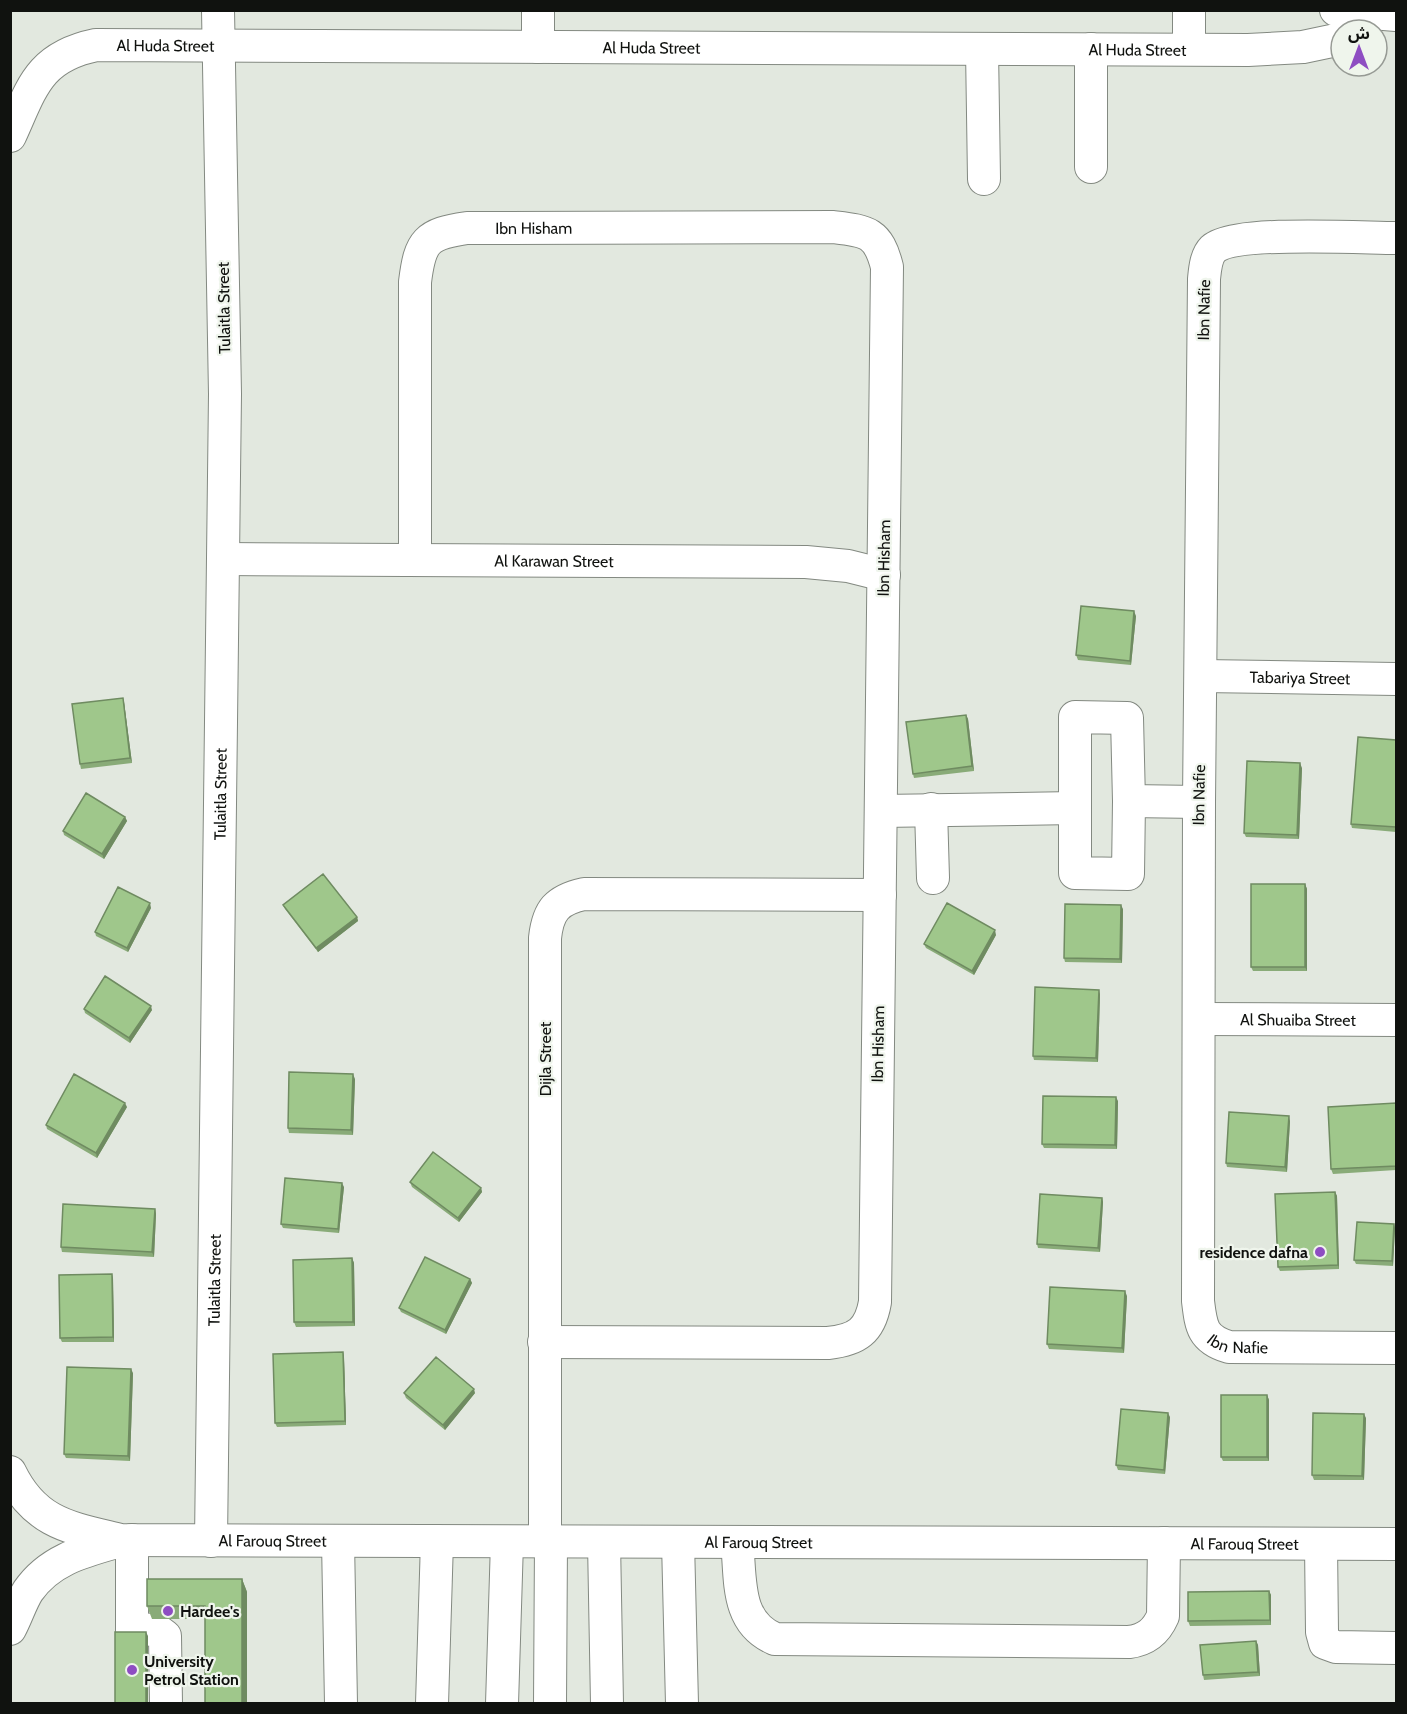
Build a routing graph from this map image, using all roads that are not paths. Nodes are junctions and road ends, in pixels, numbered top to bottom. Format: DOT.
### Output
graph roads {
  1 [pos="218,10"];
  2 [pos="538,10"];
  3 [pos="1189,10"];
  4 [pos="1336,10"];
  5 [pos="1396,15"];
  6 [pos="1329,42"];
  7 [pos="219,46"];
  8 [pos="538,47"];
  9 [pos="982,49"];
  10 [pos="1091,49"];
  11 [pos="1189,50"];
  12 [pos="10,136"];
  13 [pos="1091,167"];
  14 [pos="984,179"];
  15 [pos="1396,238"];
  16 [pos="224,559"];
  17 [pos="414,560"];
  18 [pos="884,575"];
  19 [pos="1202,675"];
  20 [pos="1396,679"];
  21 [pos="1130,801"];
  22 [pos="1199,802"];
  23 [pos="1075,808"];
  24 [pos="931,809"];
  25 [pos="881,811"];
  26 [pos="933,878"];
  27 [pos="880,895"];
  28 [pos="1199,1019"];
  29 [pos="1396,1020"];
  30 [pos="544,1342"];
  31 [pos="1396,1348"];
  32 [pos="10,1472"];
  33 [pos="126,1540"];
  34 [pos="211,1541"];
  35 [pos="338,1541"];
  36 [pos="437,1541"];
  37 [pos="507,1542"];
  38 [pos="548,1542"];
  39 [pos="604,1542"];
  40 [pos="678,1542"];
  41 [pos="737,1542"];
  42 [pos="1164,1543"];
  43 [pos="1321,1544"];
  44 [pos="1396,1544"];
  45 [pos="10,1629"];
  46 [pos="1396,1647"];
  47 [pos="166,1704"];
  48 [pos="340,1704"];
  49 [pos="432,1704"];
  50 [pos="502,1704"];
  51 [pos="550,1704"];
  52 [pos="607,1704"];
  53 [pos="682,1704"];
  1 -- 7 [label="street, Tulaitla Street"];
  2 -- 8 [label="street"];
  3 -- 11 [label="street"];
  4 -- 5 [label="street"];
  6 -- 11 [label="street, Al Huda Street"];
  7 -- 8 [label="street, Al Huda Street"];
  7 -- 12 [label="street, Al Huda Street"];
  7 -- 16 [label="street, Tulaitla Street"];
  8 -- 9 [label="street, Al Huda Street"];
  9 -- 10 [label="street, Al Huda Street"];
  9 -- 14 [label="street"];
  10 -- 11 [label="street, Al Huda Street"];
  10 -- 13 [label="street"];
  15 -- 19 [label="street, Ibn Nafie"];
  16 -- 17 [label="street, Al Karawan Street"];
  16 -- 34 [label="street, Tulaitla Street"];
  17 -- 18 [label="street, Al Karawan Street"];
  17 -- 18 [label="street, Ibn Hisham"];
  18 -- 25 [label="street, Ibn Hisham"];
  19 -- 20 [label="street, Tabariya Street"];
  19 -- 22 [label="street, Ibn Nafie"];
  21 -- 22 [label="street"];
  21 -- 23 [label="street"];
  21 -- 23 [label="street"];
  22 -- 28 [label="street, Ibn Nafie"];
  23 -- 24 [label="street"];
  24 -- 25 [label="street"];
  24 -- 26 [label="street"];
  25 -- 27 [label="street, Ibn Hisham"];
  27 -- 30 [label="street, Ibn Hisham"];
  27 -- 30 [label="street, Dijla Street"];
  28 -- 29 [label="street, Al Shuaiba Street"];
  28 -- 31 [label="street, Ibn Nafie"];
  30 -- 38 [label="street, Dijla Street"];
  32 -- 33 [label="street, Al Farouq Street"];
  33 -- 34 [label="street, Al Farouq Street"];
  33 -- 45 [label="street, Al Farouq Street"];
  33 -- 47 [label="street"];
  34 -- 35 [label="street, Al Farouq Street"];
  35 -- 36 [label="street, Al Farouq Street"];
  35 -- 48 [label="street"];
  36 -- 37 [label="street, Al Farouq Street"];
  36 -- 49 [label="street"];
  37 -- 38 [label="street, Al Farouq Street"];
  37 -- 50 [label="street"];
  38 -- 39 [label="street, Al Farouq Street"];
  38 -- 51 [label="street, Dijla Street"];
  39 -- 40 [label="street, Al Farouq Street"];
  39 -- 52 [label="street"];
  40 -- 41 [label="street, Al Farouq Street"];
  40 -- 53 [label="street"];
  41 -- 42 [label="street, Al Farouq Street"];
  41 -- 42 [label="street"];
  42 -- 43 [label="street, Al Farouq Street"];
  43 -- 44 [label="street, Al Farouq Street"];
  43 -- 46 [label="street"];
}
